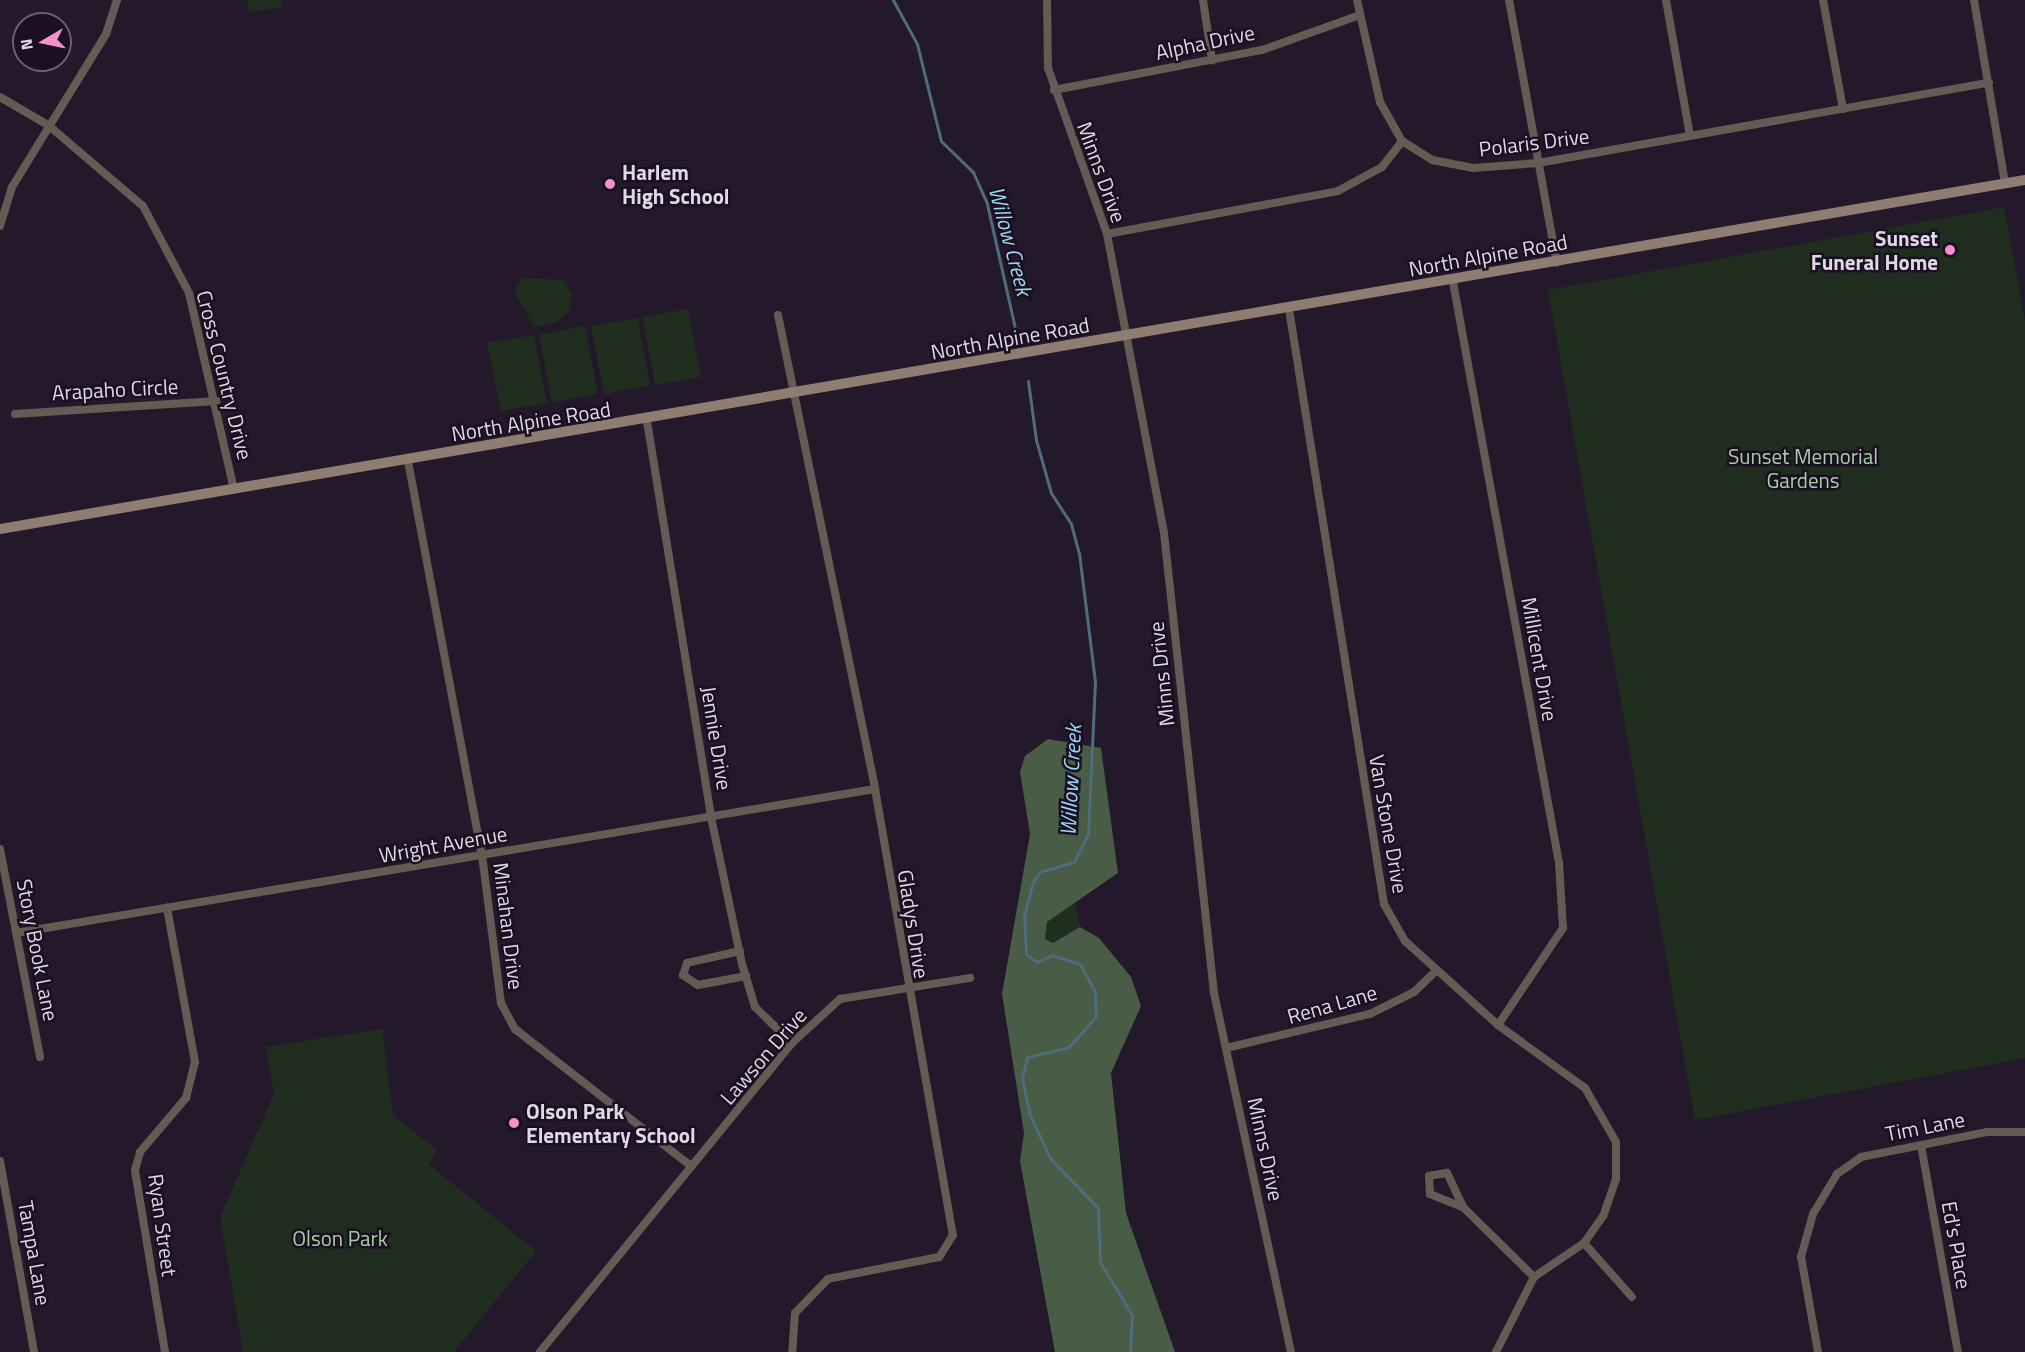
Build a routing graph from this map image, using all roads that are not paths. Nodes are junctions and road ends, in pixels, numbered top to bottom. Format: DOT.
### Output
graph roads {
  1 [pos="117,0"];
  2 [pos="1047,0"];
  3 [pos="1203,0"];
  4 [pos="1357,0"];
  5 [pos="1509,0"];
  6 [pos="1666,0"];
  7 [pos="1823,0"];
  8 [pos="1974,0"];
  9 [pos="1360,15"];
  10 [pos="1212,60"];
  11 [pos="1989,83"];
  12 [pos="1054,90"];
  13 [pos="0,98"];
  14 [pos="1843,109"];
  15 [pos="48,125"];
  16 [pos="1690,136"];
  17 [pos="1402,141"];
  18 [pos="1538,163"];
  19 [pos="2025,180"];
  20 [pos="2005,183"];
  21 [pos="0,226"];
  22 [pos="1107,234"];
  23 [pos="1557,262"];
  24 [pos="1453,282"];
  25 [pos="1289,309"];
  26 [pos="778,315"];
  27 [pos="1123,337"];
  28 [pos="795,396"];
  29 [pos="217,400"];
  30 [pos="15,414"];
  31 [pos="647,421"];
  32 [pos="408,461"];
  33 [pos="234,490"];
  34 [pos="0,530"];
  35 [pos="875,789"];
  36 [pos="711,817"];
  37 [pos="0,849"];
  38 [pos="482,855"];
  39 [pos="167,908"];
  40 [pos="16,933"];
  41 [pos="740,951"];
  42 [pos="1437,970"];
  43 [pos="746,976"];
  44 [pos="970,978"];
  45 [pos="906,986"];
  46 [pos="1498,1025"];
  47 [pos="792,1043"];
  48 [pos="1226,1048"];
  49 [pos="40,1057"];
  50 [pos="2025,1132"];
  51 [pos="1921,1145"];
  52 [pos="0,1161"];
  53 [pos="692,1167"];
  54 [pos="1463,1207"];
  55 [pos="1584,1243"];
  56 [pos="1534,1277"];
  57 [pos="1632,1297"];
  58 [pos="34,1352"];
  59 [pos="165,1352"];
  60 [pos="540,1352"];
  61 [pos="792,1352"];
  62 [pos="1290,1352"];
  63 [pos="1496,1352"];
  64 [pos="1818,1352"];
  65 [pos="1958,1352"];
  1 -- 15 [label="street"];
  2 -- 12 [label="street, Minns Drive"];
  3 -- 10 [label="street"];
  4 -- 9 [label="street"];
  5 -- 18 [label="street"];
  6 -- 16 [label="street"];
  7 -- 14 [label="street"];
  8 -- 11 [label="street"];
  9 -- 10 [label="street, Alpha Drive"];
  9 -- 17 [label="street"];
  10 -- 12 [label="street, Alpha Drive"];
  11 -- 14 [label="street, Polaris Drive"];
  11 -- 20 [label="street"];
  12 -- 22 [label="street, Minns Drive"];
  13 -- 15 [label="street, Cross Country Drive"];
  14 -- 16 [label="street, Polaris Drive"];
  15 -- 21 [label="street"];
  15 -- 29 [label="street, Cross Country Drive"];
  16 -- 18 [label="street, Polaris Drive"];
  17 -- 18 [label="street, Polaris Drive"];
  17 -- 22 [label="street"];
  18 -- 23 [label="street"];
  19 -- 20 [label="main road, North Alpine Road"];
  20 -- 23 [label="main road, North Alpine Road"];
  22 -- 27 [label="street, Minns Drive"];
  23 -- 24 [label="main road, North Alpine Road"];
  24 -- 25 [label="main road, North Alpine Road"];
  24 -- 46 [label="street, Millicent Drive"];
  25 -- 27 [label="main road, North Alpine Road"];
  25 -- 42 [label="street, Van Stone Drive"];
  26 -- 28 [label="street, Gladys Drive"];
  27 -- 28 [label="main road, North Alpine Road"];
  27 -- 48 [label="street, Minns Drive"];
  28 -- 31 [label="main road, North Alpine Road"];
  28 -- 35 [label="street, Gladys Drive"];
  29 -- 30 [label="street, Arapaho Circle"];
  29 -- 33 [label="street, Cross Country Drive"];
  31 -- 32 [label="main road, North Alpine Road"];
  31 -- 36 [label="street, Jennie Drive"];
  32 -- 33 [label="main road, North Alpine Road"];
  32 -- 38 [label="street, Minahan Drive"];
  33 -- 34 [label="main road, North Alpine Road"];
  35 -- 36 [label="street, Wright Avenue"];
  35 -- 45 [label="street, Gladys Drive"];
  36 -- 38 [label="street, Wright Avenue"];
  36 -- 41 [label="street, Jennie Drive"];
  37 -- 40 [label="street, Story Book Lane"];
  38 -- 39 [label="street, Wright Avenue"];
  38 -- 53 [label="street, Minahan Drive"];
  39 -- 40 [label="street, Wright Avenue"];
  39 -- 59 [label="street, Ryan Street"];
  40 -- 49 [label="street, Story Book Lane"];
  41 -- 43 [label="street, Jennie Drive"];
  41 -- 43 [label="street"];
  42 -- 46 [label="street, Van Stone Drive"];
  42 -- 48 [label="street, Rena Lane"];
  43 -- 47 [label="street, Jennie Drive"];
  44 -- 45 [label="street, Lawson Drive"];
  45 -- 47 [label="street, Lawson Drive"];
  45 -- 61 [label="street, Gladys Drive"];
  46 -- 55 [label="street, Van Stone Drive"];
  47 -- 53 [label="street, Lawson Drive"];
  48 -- 62 [label="street, Minns Drive"];
  50 -- 51 [label="street, Tim Lane"];
  51 -- 64 [label="street, Tim Lane"];
  51 -- 65 [label="street, Ed's Place"];
  52 -- 58 [label="street, Tampa Lane"];
  53 -- 60 [label="street, Lawson Drive"];
  54 -- 54 [label="street"];
  54 -- 56 [label="street"];
  55 -- 56 [label="street, Van Stone Drive"];
  55 -- 57 [label="street"];
  56 -- 63 [label="street, Van Stone Drive"];
}
